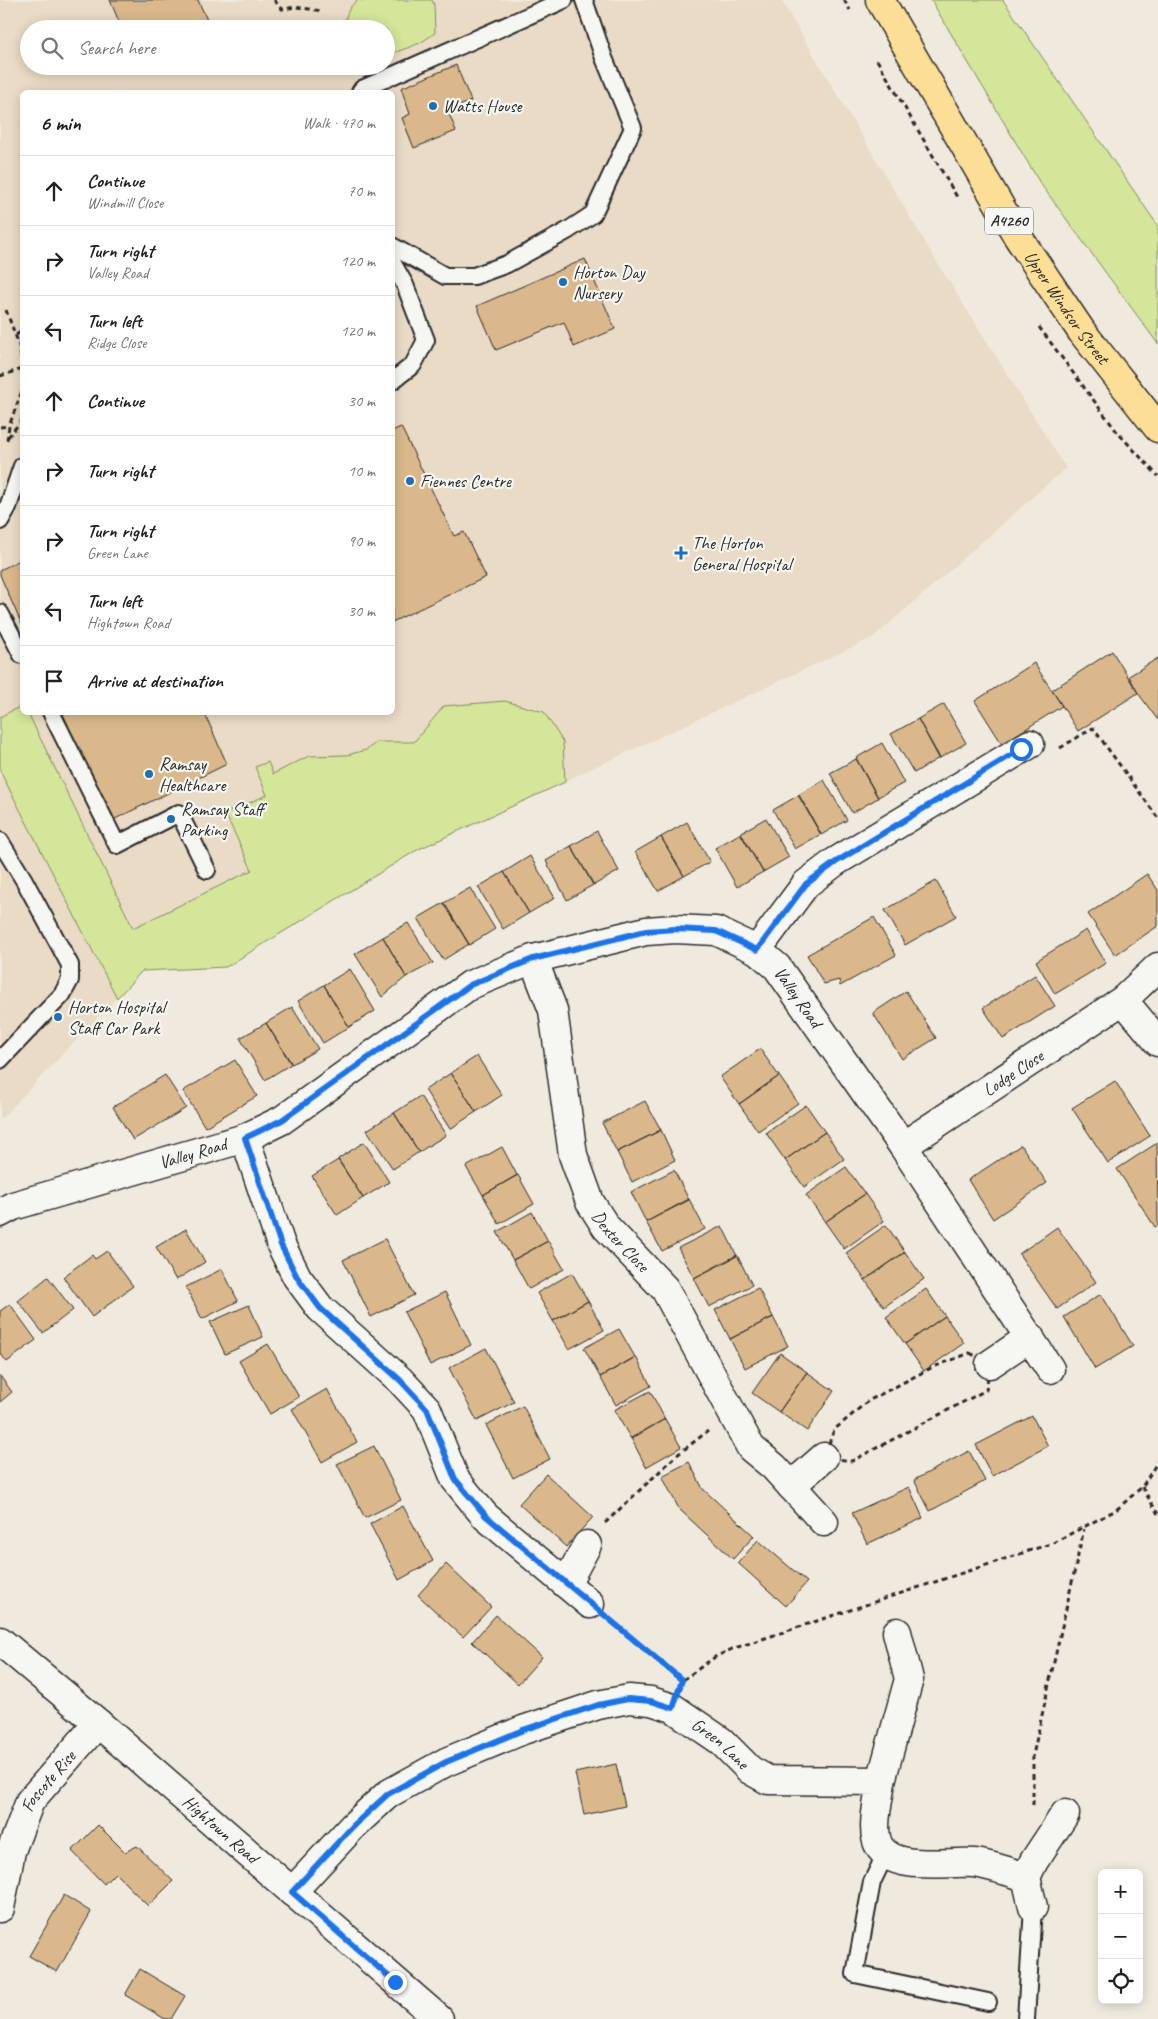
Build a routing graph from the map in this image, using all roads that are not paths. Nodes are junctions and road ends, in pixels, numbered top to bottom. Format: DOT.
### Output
graph roads {
  1 [pos="564,0"];
  2 [pos="584,0"];
  3 [pos="880,0"];
  4 [pos="395,74"];
  5 [pos="392,75"];
  6 [pos="361,90"];
  7 [pos="395,248"];
  8 [pos="395,267"];
  9 [pos="395,379"];
  10 [pos="1158,428"];
  11 [pos="20,477"];
  12 [pos="15,505"];
  13 [pos="0,521"];
  14 [pos="0,613"];
  15 [pos="20,651"];
  16 [pos="52,715"];
  17 [pos="1030,744"];
  18 [pos="0,841"];
  19 [pos="207,870"];
  20 [pos="757,950"];
  21 [pos="533,959"];
  22 [pos="1158,967"];
  23 [pos="1123,1000"];
  24 [pos="1158,1042"];
  25 [pos="0,1060"];
  26 [pos="245,1138"];
  27 [pos="903,1146"];
  28 [pos="0,1213"];
  29 [pos="1030,1337"];
  30 [pos="990,1364"];
  31 [pos="1050,1369"];
  32 [pos="824,1457"];
  33 [pos="791,1486"];
  34 [pos="824,1522"];
  35 [pos="588,1545"];
  36 [pos="566,1584"];
  37 [pos="590,1604"];
  38 [pos="897,1632"];
  39 [pos="0,1641"];
  40 [pos="98,1723"];
  41 [pos="881,1781"];
  42 [pos="1065,1814"];
  43 [pos="6,1850"];
  44 [pos="885,1854"];
  45 [pos="1026,1877"];
  46 [pos="292,1892"];
  47 [pos="1032,1907"];
  48 [pos="0,1908"];
  49 [pos="988,2002"];
  50 [pos="439,2019"];
  51 [pos="1026,2019"];
  1 -- 4 [label="lane"];
  2 -- 7 [label="lane"];
  3 -- 10 [label="main road, Upper Windsor Street / A4260"];
  5 -- 6 [label="lane"];
  8 -- 9 [label="lane"];
  11 -- 12 [label="lane"];
  12 -- 13 [label="lane"];
  14 -- 15 [label="lane"];
  16 -- 19 [label="lane"];
  17 -- 20 [label="street"];
  18 -- 25 [label="lane"];
  20 -- 21 [label="street, Valley Road"];
  20 -- 27 [label="street, Valley Road"];
  21 -- 26 [label="street, Valley Road"];
  21 -- 33 [label="street, Dexter Close"];
  22 -- 23 [label="street, Lodge Close"];
  23 -- 24 [label="street"];
  23 -- 27 [label="street, Lodge Close"];
  26 -- 28 [label="street, Valley Road"];
  26 -- 36 [label="street"];
  27 -- 29 [label="street, Valley Road"];
  29 -- 30 [label="street"];
  29 -- 31 [label="street, Valley Road"];
  32 -- 33 [label="street"];
  33 -- 34 [label="street, Dexter Close"];
  35 -- 36 [label="street"];
  36 -- 37 [label="street"];
  38 -- 41 [label="street"];
  39 -- 40 [label="street, Hightown Road"];
  40 -- 43 [label="street, Foscote Rise"];
  40 -- 46 [label="street, Hightown Road"];
  41 -- 44 [label="street"];
  41 -- 46 [label="street, Green Lane"];
  42 -- 45 [label="street"];
  43 -- 48 [label="street, Foscote Rise"];
  44 -- 45 [label="street"];
  44 -- 49 [label="lane"];
  45 -- 47 [label="street"];
  46 -- 50 [label="street, Hightown Road"];
  47 -- 51 [label="lane"];
}
